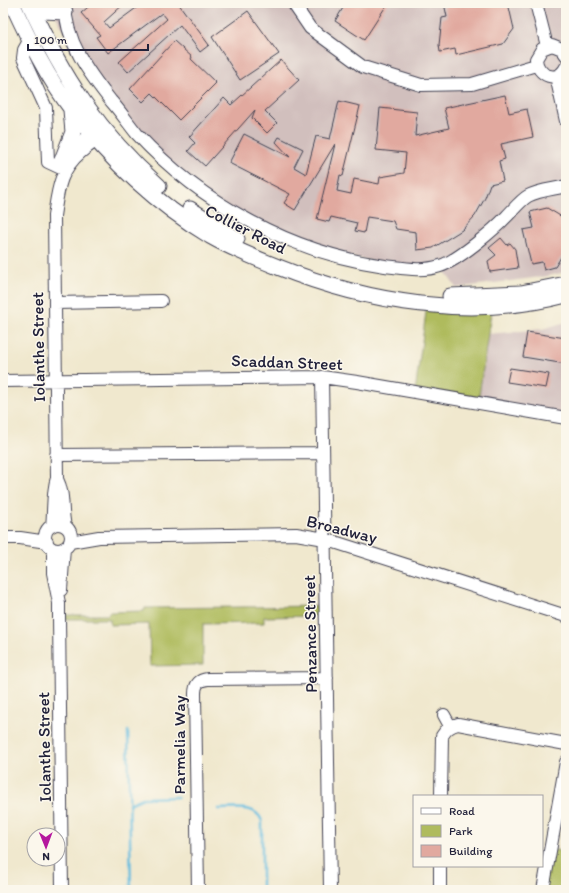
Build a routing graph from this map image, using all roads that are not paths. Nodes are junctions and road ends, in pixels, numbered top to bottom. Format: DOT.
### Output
graph roads {
  1 [pos="12,3"];
  2 [pos="30,3"];
  3 [pos="293,3"];
  4 [pos="536,3"];
  5 [pos="65,8"];
  6 [pos="29,41"];
  7 [pos="547,46"];
  8 [pos="566,55"];
  9 [pos="536,65"];
  10 [pos="566,67"];
  11 [pos="556,76"];
  12 [pos="71,110"];
  13 [pos="566,121"];
  14 [pos="99,132"];
  15 [pos="61,166"];
  16 [pos="566,186"];
  17 [pos="566,284"];
  18 [pos="566,296"];
  19 [pos="161,301"];
  20 [pos="54,303"];
  21 [pos="322,377"];
  22 [pos="57,380"];
  23 [pos="3,381"];
  24 [pos="566,418"];
  25 [pos="322,453"];
  26 [pos="56,455"];
  27 [pos="58,537"];
  28 [pos="3,538"];
  29 [pos="325,538"];
  30 [pos="566,616"];
  31 [pos="327,678"];
  32 [pos="444,715"];
  33 [pos="450,726"];
  34 [pos="566,744"];
  35 [pos="566,762"];
  36 [pos="441,795"];
  37 [pos="440,867"];
  38 [pos="62,890"];
  39 [pos="198,890"];
  40 [pos="330,890"];
  41 [pos="440,890"];
  42 [pos="543,890"];
  1 -- 6 [label="main road, Collier Road"];
  2 -- 5 [label="main road"];
  2 -- 14 [label="main road, Collier Road"];
  3 -- 9 [label="street"];
  4 -- 7 [label="street"];
  5 -- 16 [label="street"];
  6 -- 12 [label="main road, Collier Road"];
  6 -- 15 [label="street"];
  7 -- 8 [label="street"];
  7 -- 9 [label="street"];
  9 -- 11 [label="street"];
  10 -- 11 [label="street"];
  11 -- 13 [label="street"];
  12 -- 14 [label="main road, Collier Road"];
  12 -- 15 [label="main road"];
  14 -- 15 [label="street, Iolanthe Street"];
  14 -- 17 [label="main road, Collier Road"];
  14 -- 18 [label="main road, Collier Road"];
  15 -- 20 [label="street, Iolanthe Street"];
  19 -- 20 [label="street"];
  20 -- 22 [label="street, Iolanthe Street"];
  21 -- 22 [label="street, Scaddan Street"];
  21 -- 24 [label="street, Scaddan Street"];
  21 -- 25 [label="street, Penzance Street"];
  22 -- 23 [label="street, Scaddan Street"];
  22 -- 26 [label="street, Iolanthe Street"];
  25 -- 26 [label="street"];
  25 -- 29 [label="street, Penzance Street"];
  26 -- 27 [label="street, Iolanthe Street"];
  27 -- 28 [label="street, Broadway"];
  27 -- 29 [label="street, Broadway"];
  27 -- 38 [label="street, Iolanthe Street"];
  29 -- 30 [label="street, Broadway"];
  29 -- 31 [label="street, Penzance Street"];
  31 -- 39 [label="street, Parmelia Way"];
  31 -- 40 [label="street, Penzance Street"];
  32 -- 33 [label="street"];
  33 -- 34 [label="street"];
  33 -- 36 [label="street"];
  35 -- 42 [label="street"];
  37 -- 41 [label="street"];
}
